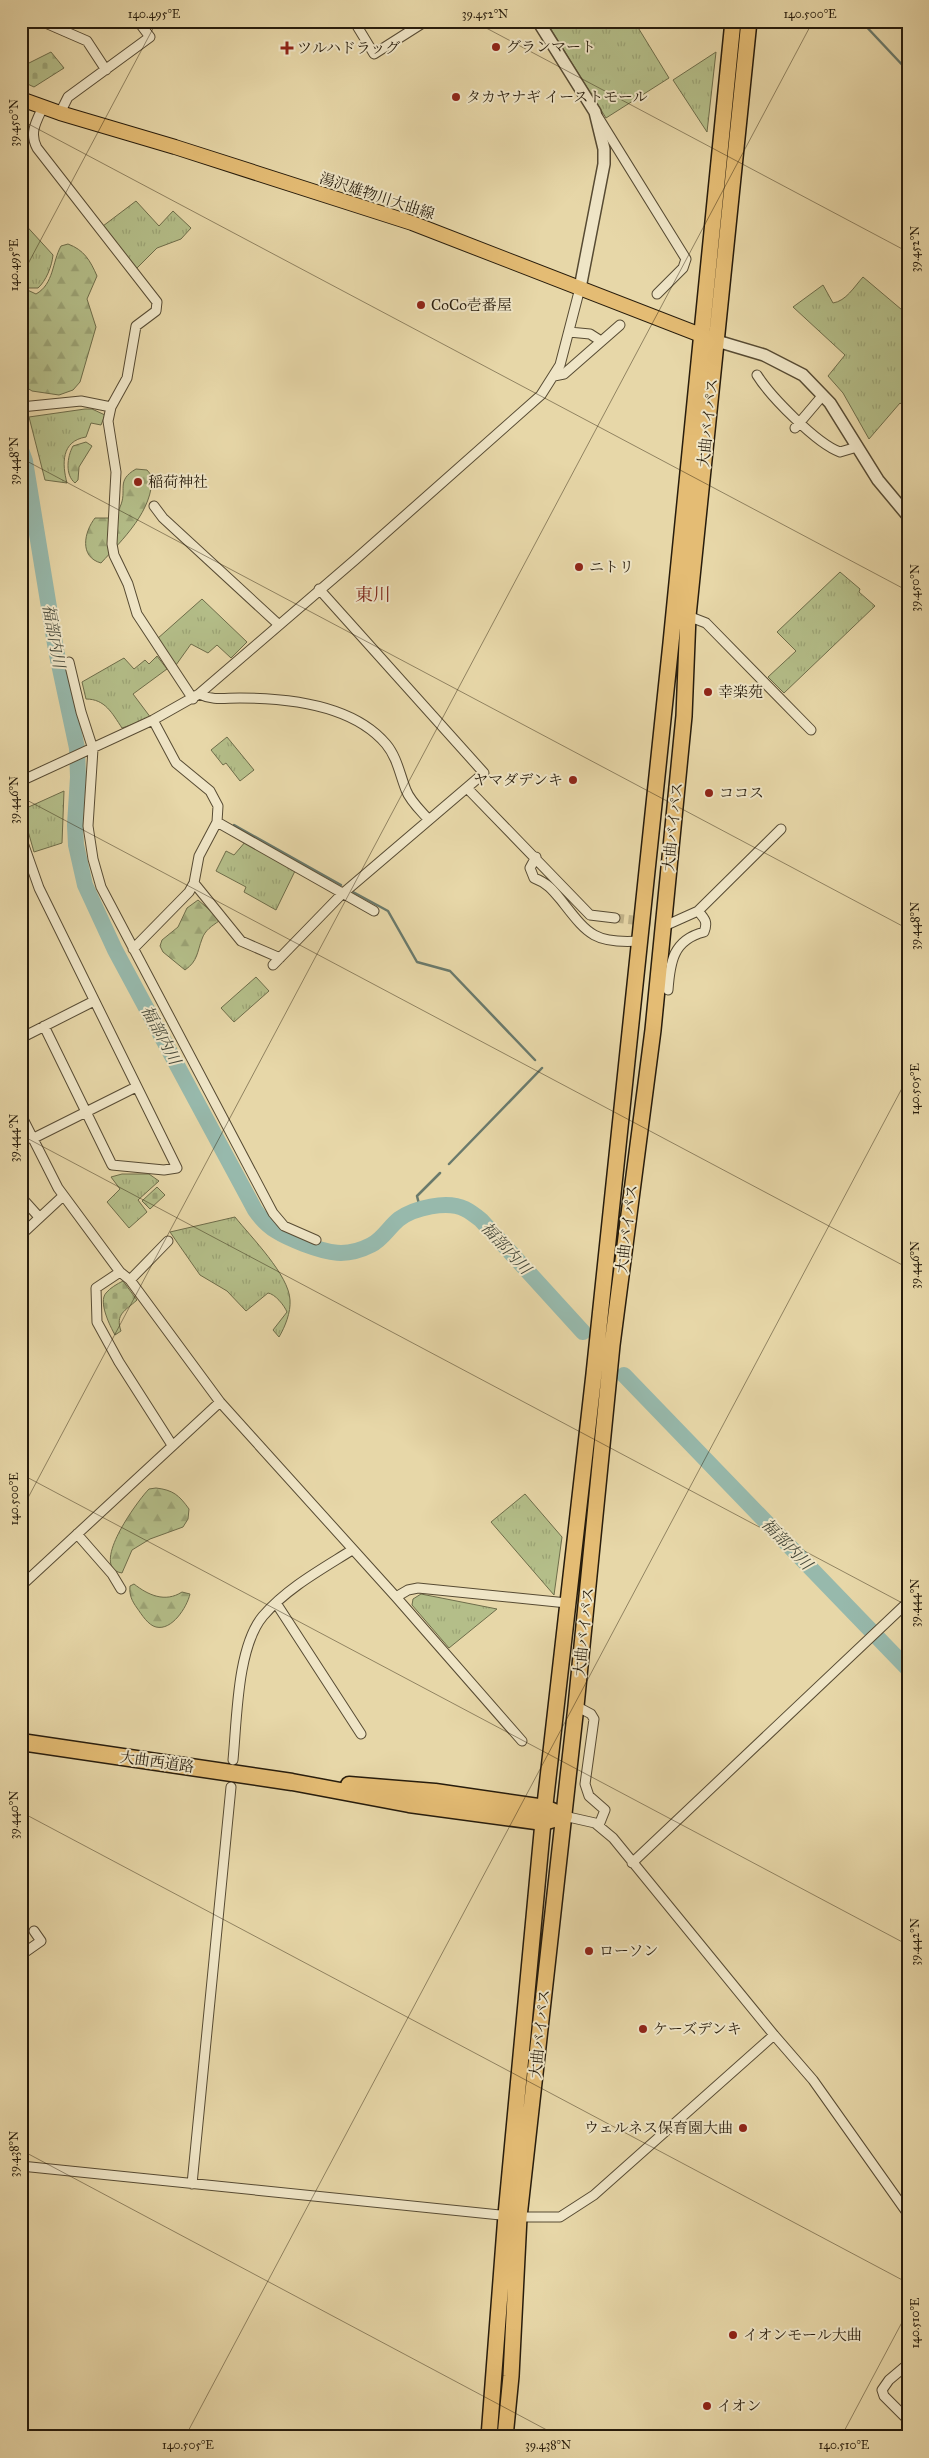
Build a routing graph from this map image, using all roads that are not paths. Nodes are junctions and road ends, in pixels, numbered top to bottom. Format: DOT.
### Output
graph roads {
  1 [pos="41,21"];
  2 [pos="138,21"];
  3 [pos="354,21"];
  4 [pos="426,21"];
  5 [pos="538,21"];
  6 [pos="733,21"];
  7 [pos="749,21"];
  8 [pos="106,70"];
  9 [pos="21,99"];
  10 [pos="43,107"];
  11 [pos="595,112"];
  12 [pos="60,114"];
  13 [pos="580,288"];
  14 [pos="657,294"];
  15 [pos="620,324"];
  16 [pos="569,332"];
  17 [pos="701,335"];
  18 [pos="601,341"];
  19 [pos="717,341"];
  20 [pos="757,374"];
  21 [pos="554,376"];
  22 [pos="823,396"];
  23 [pos="21,407"];
  24 [pos="112,407"];
  25 [pos="798,425"];
  26 [pos="857,448"];
  27 [pos="154,506"];
  28 [pos="908,516"];
  29 [pos="319,590"];
  30 [pos="688,616"];
  31 [pos="278,624"];
  32 [pos="69,662"];
  33 [pos="196,696"];
  34 [pos="153,720"];
  35 [pos="811,730"];
  36 [pos="90,750"];
  37 [pos="21,781"];
  38 [pos="467,788"];
  39 [pos="429,820"];
  40 [pos="218,822"];
  41 [pos="781,829"];
  42 [pos="21,837"];
  43 [pos="536,857"];
  44 [pos="194,883"];
  45 [pos="343,893"];
  46 [pos="374,911"];
  47 [pos="698,911"];
  48 [pos="616,918"];
  49 [pos="669,924"];
  50 [pos="639,941"];
  51 [pos="133,949"];
  52 [pos="658,982"];
  53 [pos="94,1001"];
  54 [pos="44,1026"];
  55 [pos="21,1038"];
  56 [pos="136,1087"];
  57 [pos="86,1112"];
  58 [pos="21,1115"];
  59 [pos="32,1139"];
  60 [pos="63,1196"];
  61 [pos="21,1197"];
  62 [pos="39,1217"];
  63 [pos="21,1234"];
  64 [pos="316,1240"];
  65 [pos="168,1242"];
  66 [pos="120,1272"];
  67 [pos="130,1280"];
  68 [pos="220,1402"];
  69 [pos="172,1445"];
  70 [pos="77,1534"];
  71 [pos="352,1550"];
  72 [pos="21,1586"];
  73 [pos="121,1589"];
  74 [pos="396,1597"];
  75 [pos="908,1602"];
  76 [pos="276,1603"];
  77 [pos="567,1603"];
  78 [pos="576,1706"];
  79 [pos="361,1734"];
  80 [pos="522,1740"];
  81 [pos="21,1742"];
  82 [pos="233,1760"];
  83 [pos="231,1787"];
  84 [pos="544,1815"];
  85 [pos="564,1816"];
  86 [pos="599,1825"];
  87 [pos="632,1864"];
  88 [pos="34,1931"];
  89 [pos="21,1955"];
  90 [pos="774,2035"];
  91 [pos="21,2166"];
  92 [pos="192,2184"];
  93 [pos="908,2214"];
  94 [pos="513,2216"];
  95 [pos="908,2364"];
  96 [pos="511,2376"];
  97 [pos="905,2417"];
  98 [pos="490,2437"];
  99 [pos="505,2437"];
  100 [pos="516,2437"];
  1 -- 8 [label="street"];
  2 -- 8 [label="street"];
  3 -- 4 [label="street"];
  5 -- 11 [label="street"];
  6 -- 17 [label="highway, 大曲バイパス"];
  7 -- 19 [label="highway, 大曲バイパス"];
  8 -- 12 [label="street"];
  9 -- 10 [label="main road, 湯沢雄物川大曲線"];
  10 -- 12 [label="main road, 湯沢雄物川大曲線"];
  10 -- 24 [label="street"];
  11 -- 13 [label="street"];
  11 -- 14 [label="street"];
  12 -- 13 [label="main road, 湯沢雄物川大曲線"];
  13 -- 16 [label="street"];
  13 -- 17 [label="main road, 湯沢雄物川大曲線"];
  15 -- 18 [label="street"];
  16 -- 18 [label="street"];
  16 -- 21 [label="street"];
  17 -- 19 [label="main road, 湯沢雄物川大曲線"];
  17 -- 50 [label="highway, 大曲バイパス"];
  18 -- 21 [label="street"];
  19 -- 22 [label="street"];
  19 -- 30 [label="highway, 大曲バイパス"];
  20 -- 25 [label="street"];
  21 -- 29 [label="street"];
  22 -- 25 [label="street"];
  22 -- 26 [label="street"];
  23 -- 24 [label="street"];
  24 -- 33 [label="street"];
  25 -- 26 [label="street"];
  26 -- 28 [label="street"];
  27 -- 31 [label="street"];
  29 -- 31 [label="street"];
  29 -- 38 [label="street"];
  30 -- 35 [label="street"];
  30 -- 52 [label="highway, 大曲バイパス"];
  31 -- 33 [label="street"];
  32 -- 36 [label="street"];
  33 -- 34 [label="street"];
  33 -- 39 [label="street"];
  34 -- 36 [label="street"];
  34 -- 40 [label="street"];
  36 -- 37 [label="street"];
  36 -- 51 [label="street"];
  38 -- 39 [label="street"];
  38 -- 43 [label="street"];
  39 -- 45 [label="street"];
  40 -- 44 [label="street"];
  40 -- 45 [label="street"];
  41 -- 47 [label="street"];
  42 -- 53 [label="street"];
  43 -- 48 [label="street"];
  43 -- 50 [label="street"];
  44 -- 45 [label="street"];
  44 -- 51 [label="street"];
  45 -- 46 [label="street"];
  47 -- 49 [label="street"];
  47 -- 52 [label="street"];
  50 -- 77 [label="highway, 大曲バイパス"];
  51 -- 64 [label="street"];
  52 -- 78 [label="highway, 大曲バイパス"];
  53 -- 54 [label="street"];
  53 -- 56 [label="street"];
  54 -- 55 [label="street"];
  54 -- 57 [label="street"];
  56 -- 57 [label="street"];
  56 -- 57 [label="street"];
  57 -- 59 [label="street"];
  58 -- 59 [label="street"];
  59 -- 60 [label="street"];
  60 -- 62 [label="street"];
  60 -- 66 [label="street"];
  61 -- 62 [label="street"];
  62 -- 63 [label="street"];
  65 -- 67 [label="street"];
  66 -- 67 [label="street"];
  66 -- 69 [label="street"];
  67 -- 68 [label="street"];
  68 -- 69 [label="street"];
  68 -- 71 [label="street"];
  69 -- 70 [label="street"];
  70 -- 72 [label="street"];
  70 -- 73 [label="street"];
  71 -- 74 [label="street"];
  71 -- 76 [label="street"];
  74 -- 77 [label="street"];
  74 -- 80 [label="street"];
  75 -- 87 [label="street"];
  76 -- 79 [label="street"];
  76 -- 82 [label="street"];
  77 -- 84 [label="highway, 大曲バイパス"];
  78 -- 85 [label="highway, 大曲バイパス"];
  78 -- 86 [label="street"];
  81 -- 84 [label="highway, 大曲西道路"];
  83 -- 92 [label="street"];
  84 -- 85 [label="highway, 大曲西道路"];
  84 -- 94 [label="highway, 大曲バイパス"];
  85 -- 86 [label="street"];
  85 -- 94 [label="highway, 大曲バイパス"];
  86 -- 87 [label="street"];
  87 -- 90 [label="street"];
  88 -- 89 [label="street"];
  90 -- 93 [label="street"];
  90 -- 94 [label="street"];
  91 -- 92 [label="street"];
  92 -- 94 [label="street"];
  94 -- 96 [label="highway, 大曲バイパス"];
  94 -- 98 [label="highway, 大曲バイパス"];
  95 -- 97 [label="street"];
  96 -- 99 [label="highway, 大曲バイパス"];
  96 -- 100 [label="highway"];
}
